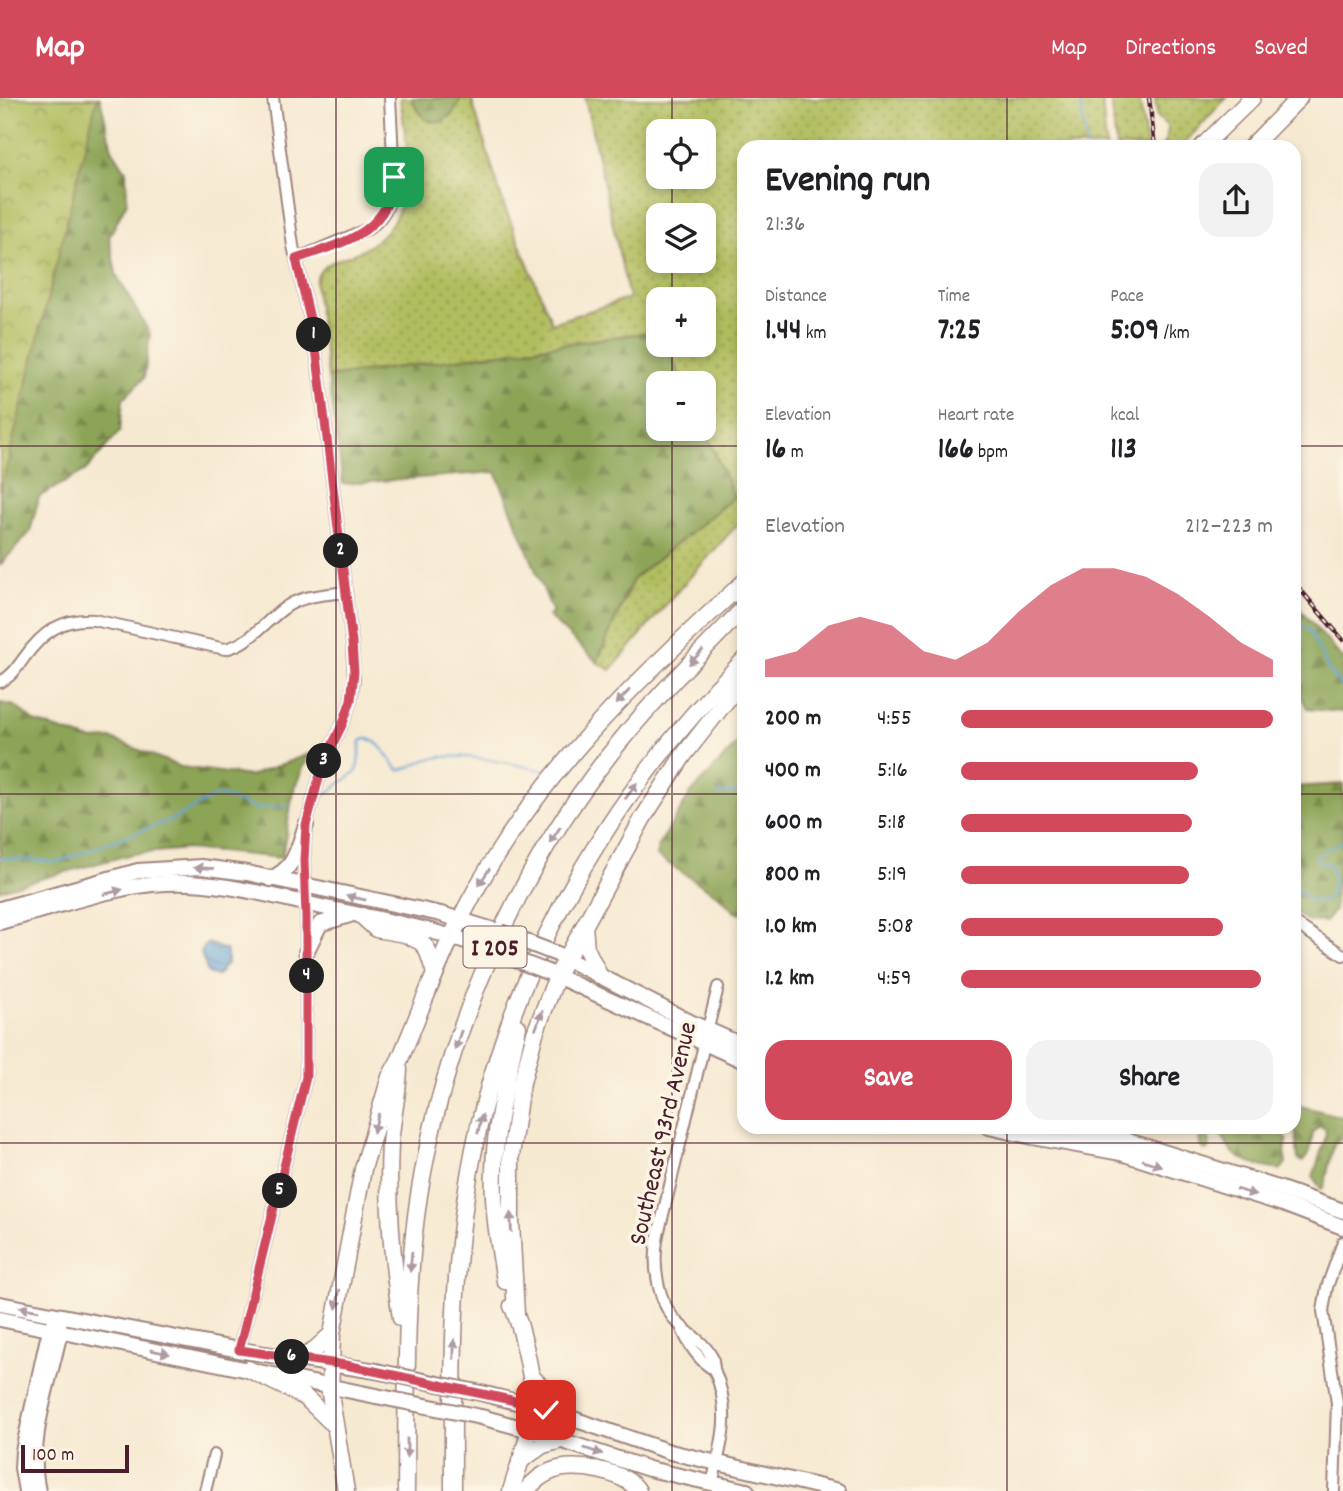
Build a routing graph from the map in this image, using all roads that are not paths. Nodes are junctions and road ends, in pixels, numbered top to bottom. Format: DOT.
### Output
graph roads {
  1 [pos="273,98"];
  2 [pos="390,98"];
  3 [pos="1252,98"];
  4 [pos="1300,98"];
  5 [pos="1209,140"];
  6 [pos="1258,140"];
  7 [pos="296,259"];
  8 [pos="737,588"];
  9 [pos="346,592"];
  10 [pos="737,615"];
  11 [pos="737,667"];
  12 [pos="0,682"];
  13 [pos="737,687"];
  14 [pos="306,825"];
  15 [pos="270,879"];
  16 [pos="83,886"];
  17 [pos="305,887"];
  18 [pos="306,904"];
  19 [pos="0,909"];
  20 [pos="358,915"];
  21 [pos="17,918"];
  22 [pos="460,919"];
  23 [pos="0,922"];
  24 [pos="583,926"];
  25 [pos="1301,927"];
  26 [pos="452,937"];
  27 [pos="306,952"];
  28 [pos="1343,955"];
  29 [pos="561,956"];
  30 [pos="435,973"];
  31 [pos="529,973"];
  32 [pos="553,974"];
  33 [pos="599,975"];
  34 [pos="718,987"];
  35 [pos="706,1037"];
  36 [pos="737,1044"];
  37 [pos="737,1057"];
  38 [pos="400,1059"];
  39 [pos="1020,1134"];
  40 [pos="1093,1134"];
  41 [pos="1343,1211"];
  42 [pos="1343,1227"];
  43 [pos="1343,1242"];
  44 [pos="0,1304"];
  45 [pos="58,1314"];
  46 [pos="516,1314"];
  47 [pos="0,1319"];
  48 [pos="55,1330"];
  49 [pos="332,1334"];
  50 [pos="239,1350"];
  51 [pos="407,1356"];
  52 [pos="297,1358"];
  53 [pos="330,1363"];
  54 [pos="248,1369"];
  55 [pos="528,1373"];
  56 [pos="329,1385"];
  57 [pos="533,1406"];
  58 [pos="570,1418"];
  59 [pos="334,1425"];
  60 [pos="529,1430"];
  61 [pos="561,1440"];
  62 [pos="214,1455"];
  63 [pos="520,1461"];
  64 [pos="717,1464"];
  65 [pos="712,1483"];
  66 [pos="26,1491"];
  67 [pos="38,1491"];
  68 [pos="205,1491"];
  69 [pos="346,1491"];
  70 [pos="406,1491"];
  71 [pos="453,1491"];
  72 [pos="512,1491"];
  73 [pos="526,1491"];
  74 [pos="639,1491"];
  75 [pos="747,1491"];
  76 [pos="839,1491"];
  77 [pos="1334,1491"];
  1 -- 7 [label="street"];
  2 -- 7 [label="street"];
  3 -- 5 [label="highway"];
  4 -- 6 [label="highway"];
  7 -- 9 [label="street"];
  8 -- 22 [label="highway, one-way"];
  9 -- 12 [label="street"];
  9 -- 14 [label="street"];
  10 -- 51 [label="highway, I 205, one-way"];
  31 -- 11 [label="highway, I 205, one-way"];
  13 -- 24 [label="highway"];
  14 -- 15 [label="main road"];
  14 -- 17 [label="street"];
  15 -- 16 [label="main road, one-way"];
  15 -- 17 [label="main road"];
  16 -- 19 [label="main road"];
  16 -- 21 [label="main road"];
  17 -- 18 [label="street"];
  22 -- 17 [label="main road, one-way"];
  18 -- 20 [label="main road"];
  21 -- 18 [label="main road, one-way"];
  18 -- 27 [label="street"];
  20 -- 26 [label="main road"];
  20 -- 27 [label="main road"];
  20 -- 30 [label="highway"];
  21 -- 23 [label="main road"];
  22 -- 26 [label="highway"];
  22 -- 29 [label="main road, bridge"];
  24 -- 29 [label="highway"];
  24 -- 33 [label="highway"];
  25 -- 28 [label="street"];
  26 -- 30 [label="highway"];
  26 -- 32 [label="main road, bridge"];
  27 -- 50 [label="street"];
  29 -- 32 [label="highway"];
  29 -- 33 [label="main road"];
  30 -- 38 [label="highway"];
  31 -- 46 [label="highway"];
  71 -- 31 [label="highway, I 205, one-way"];
  32 -- 35 [label="main road"];
  46 -- 32 [label="highway, one-way"];
  33 -- 35 [label="main road"];
  34 -- 35 [label="street, Southeast 93rd Avenue"];
  35 -- 36 [label="main road"];
  35 -- 37 [label="main road"];
  35 -- 64 [label="street, Southeast 93rd Avenue"];
  38 -- 49 [label="highway, one-way"];
  38 -- 51 [label="highway"];
  39 -- 42 [label="main road, one-way"];
  40 -- 41 [label="main road"];
  43 -- 77 [label="street"];
  45 -- 44 [label="main road, one-way"];
  45 -- 48 [label="main road"];
  45 -- 50 [label="main road"];
  46 -- 55 [label="highway"];
  47 -- 48 [label="main road"];
  48 -- 54 [label="main road, one-way"];
  48 -- 66 [label="main road"];
  48 -- 67 [label="main road"];
  49 -- 52 [label="highway"];
  49 -- 53 [label="highway"];
  50 -- 52 [label="main road"];
  51 -- 70 [label="highway, I 205, one-way"];
  52 -- 53 [label="main road"];
  53 -- 56 [label="highway"];
  53 -- 57 [label="main road, bridge"];
  54 -- 56 [label="main road"];
  54 -- 59 [label="highway"];
  55 -- 57 [label="highway"];
  55 -- 58 [label="highway"];
  56 -- 59 [label="highway"];
  56 -- 60 [label="main road, bridge"];
  57 -- 58 [label="main road"];
  57 -- 60 [label="highway"];
  58 -- 64 [label="main road"];
  59 -- 69 [label="highway"];
  60 -- 61 [label="main road"];
  60 -- 63 [label="highway"];
  61 -- 63 [label="highway"];
  61 -- 65 [label="main road, one-way"];
  62 -- 68 [label="street"];
  63 -- 72 [label="highway"];
  64 -- 65 [label="street, Southeast 93rd Avenue"];
  64 -- 76 [label="main road"];
  65 -- 75 [label="main road"];
  73 -- 74 [label="highway"];
}
